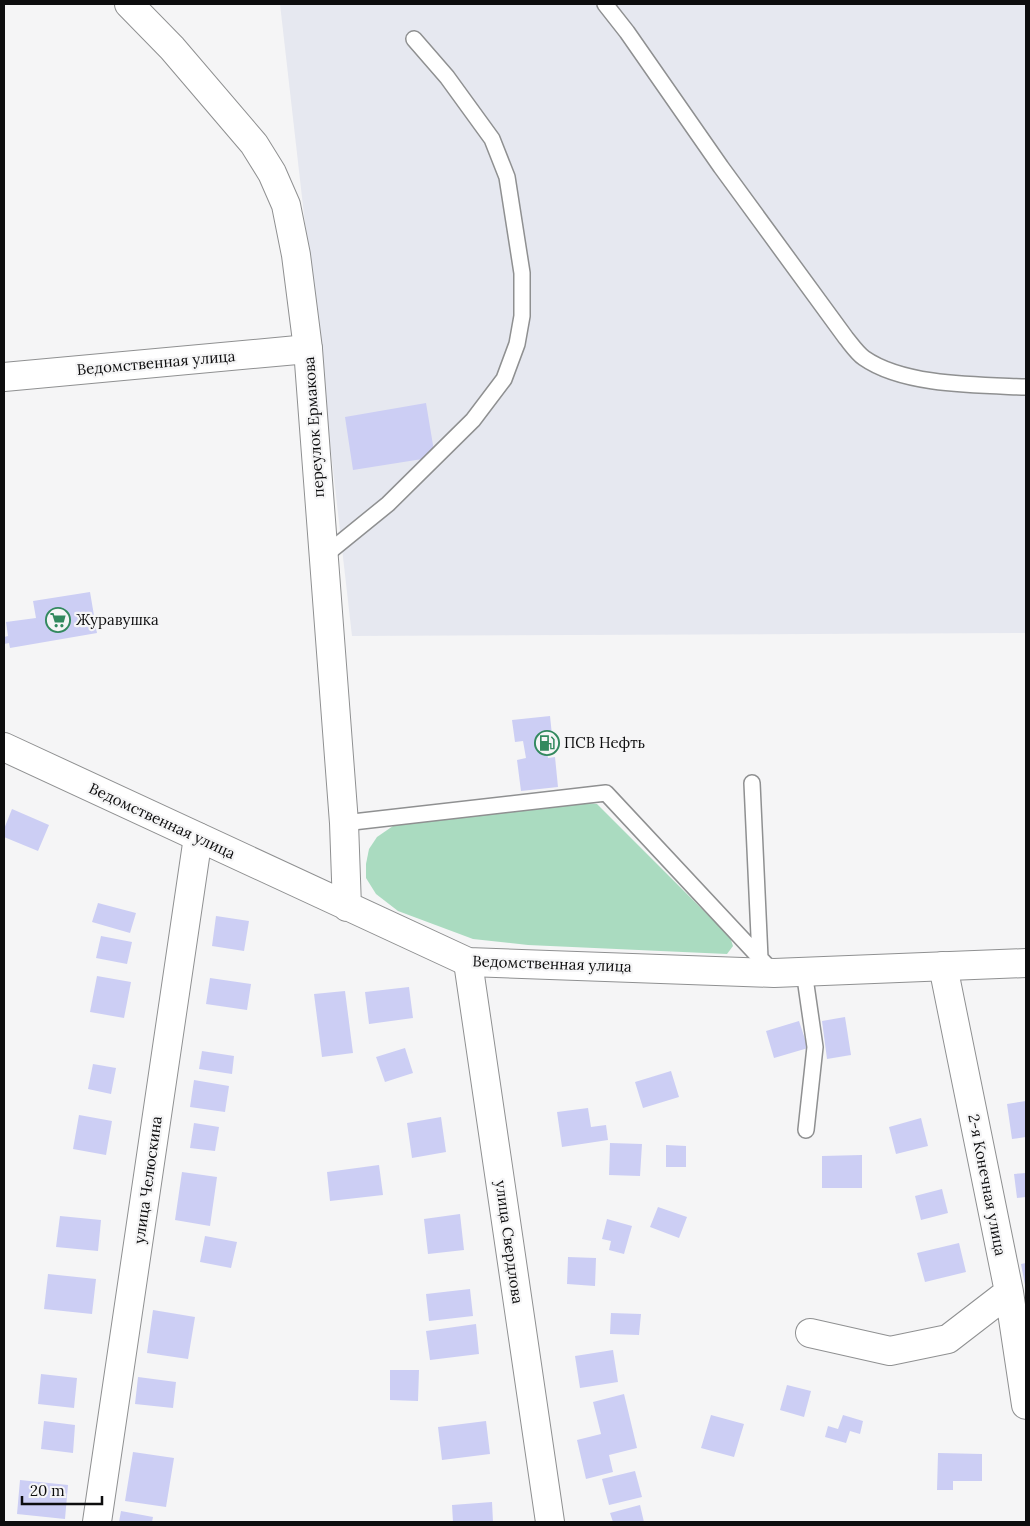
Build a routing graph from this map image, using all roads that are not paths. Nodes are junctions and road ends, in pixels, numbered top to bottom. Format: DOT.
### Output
graph roads {
  1 [pos="129,4"];
  2 [pos="605,4"];
  3 [pos="414,38"];
  4 [pos="308,349"];
  5 [pos="4,377"];
  6 [pos="1026,388"];
  7 [pos="324,556"];
  8 [pos="4,746"];
  9 [pos="752,783"];
  10 [pos="344,823"];
  11 [pos="198,837"];
  12 [pos="347,907"];
  13 [pos="468,962"];
  14 [pos="1026,963"];
  15 [pos="767,965"];
  16 [pos="943,966"];
  17 [pos="804,971"];
  18 [pos="806,1130"];
  19 [pos="1009,1292"];
  20 [pos="810,1333"];
  21 [pos="1026,1405"];
  22 [pos="97,1522"];
  23 [pos="550,1522"];
  1 -- 4 [label="street, переулок Ермакова"];
  2 -- 6 [label="lane"];
  3 -- 7 [label="lane"];
  4 -- 5 [label="street, Ведомственная улица"];
  4 -- 7 [label="street, переулок Ермакова"];
  7 -- 10 [label="street, переулок Ермакова"];
  8 -- 11 [label="street, Ведомственная улица"];
  9 -- 15 [label="lane"];
  10 -- 12 [label="street, переулок Ермакова"];
  10 -- 15 [label="lane"];
  11 -- 12 [label="street, Ведомственная улица"];
  11 -- 22 [label="street, улица Челюскина"];
  12 -- 13 [label="street, Ведомственная улица"];
  13 -- 15 [label="street, Ведомственная улица"];
  13 -- 23 [label="street, улица Свердлова"];
  14 -- 16 [label="street, Ведомственная улица"];
  15 -- 17 [label="street, Ведомственная улица"];
  16 -- 17 [label="street, Ведомственная улица"];
  16 -- 19 [label="street, 2-я Конечная улица"];
  17 -- 18 [label="lane"];
  19 -- 20 [label="street"];
  19 -- 21 [label="street, 2-я Конечная улица"];
}
